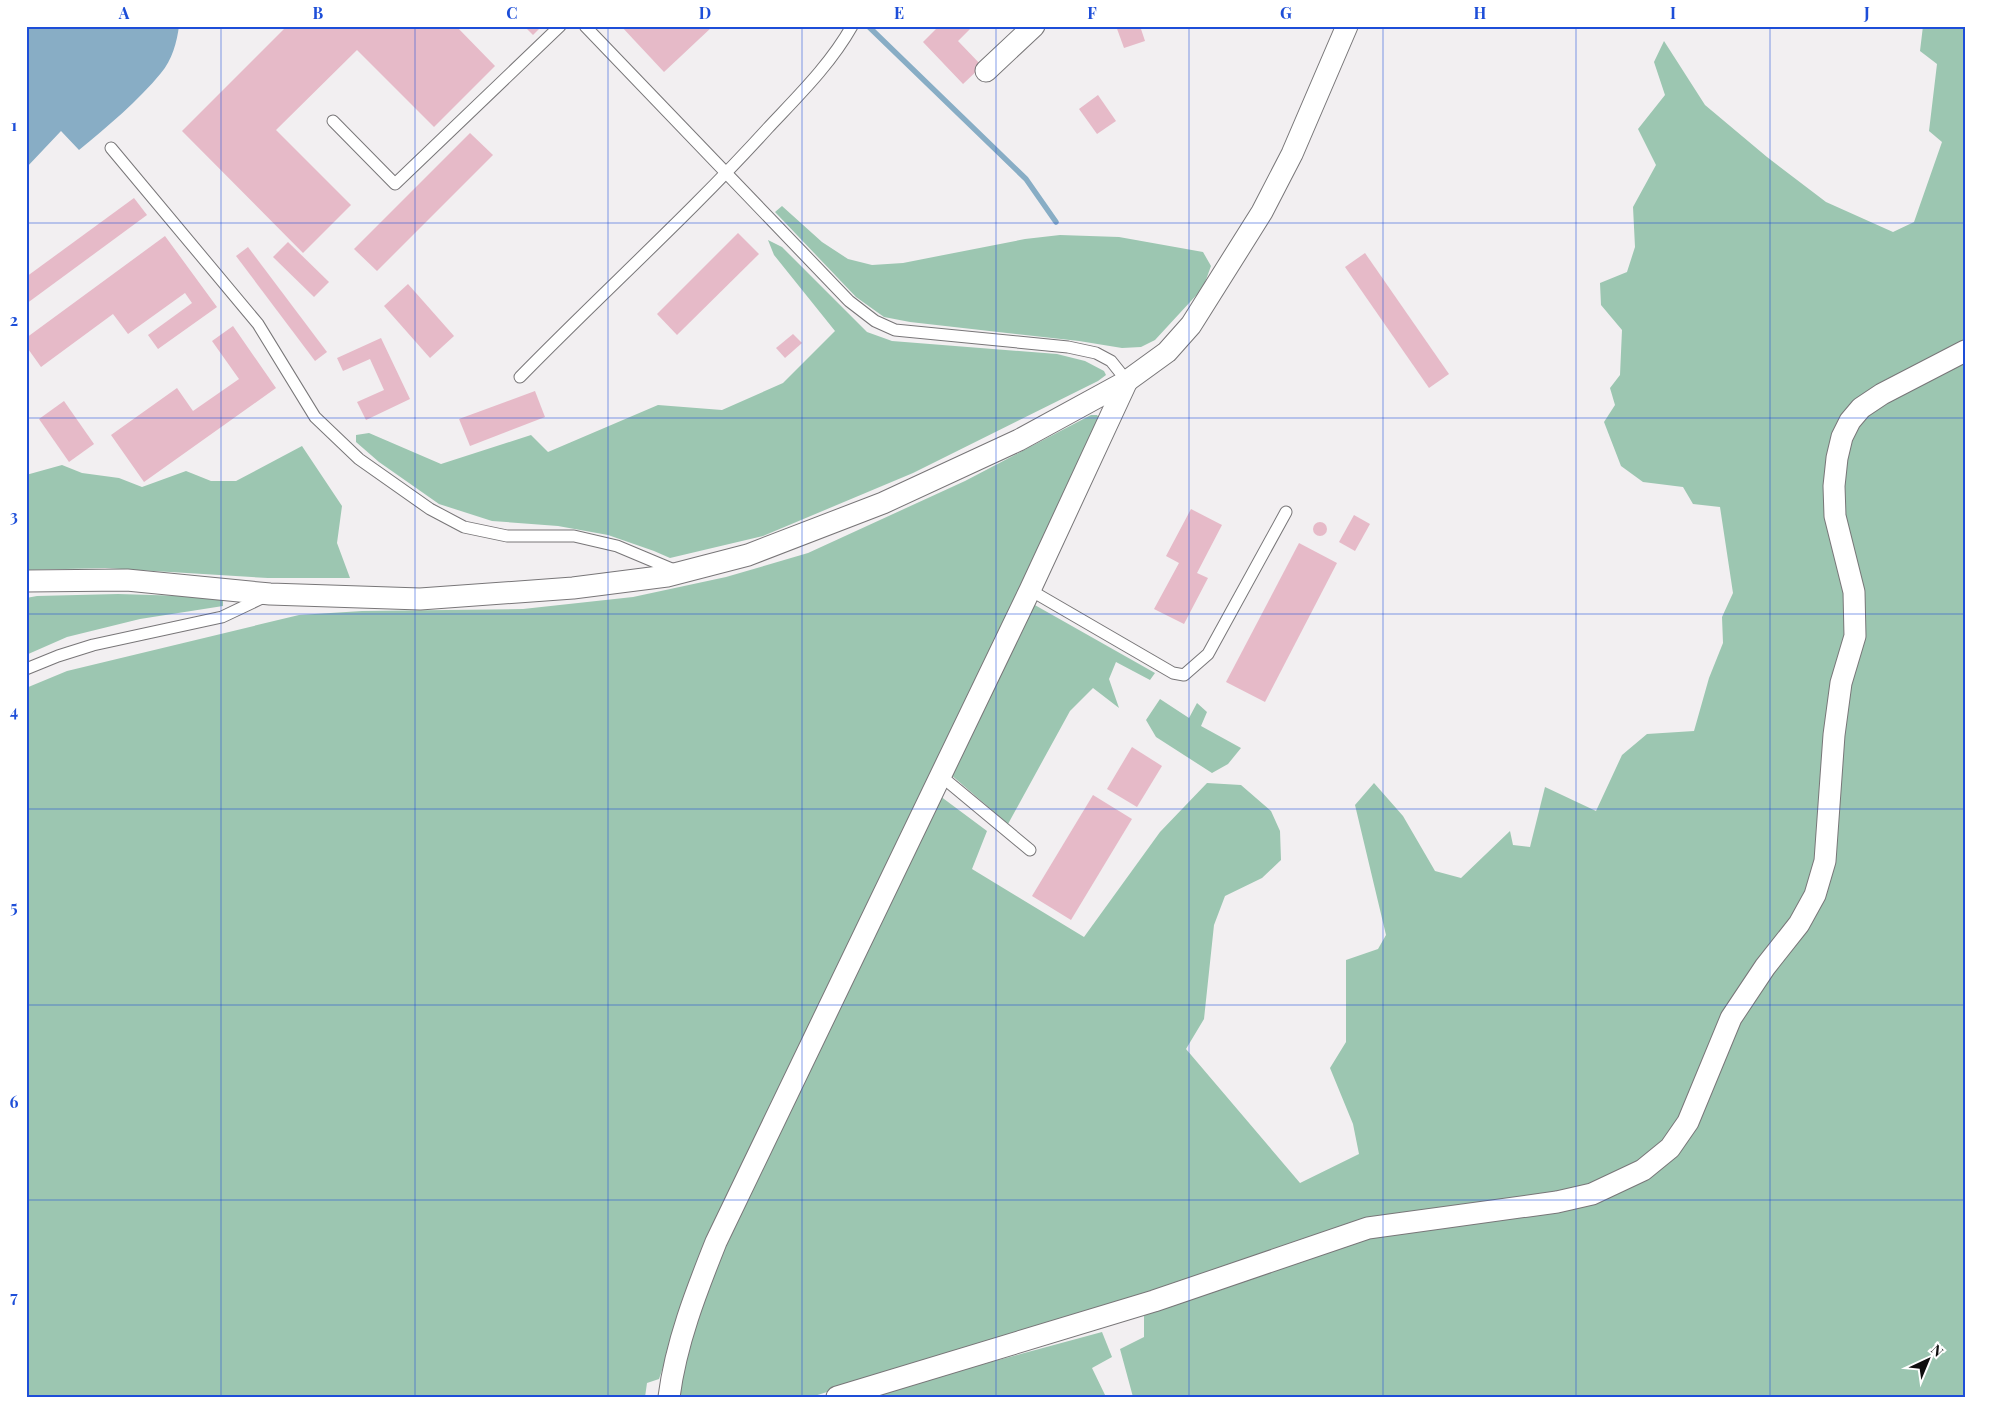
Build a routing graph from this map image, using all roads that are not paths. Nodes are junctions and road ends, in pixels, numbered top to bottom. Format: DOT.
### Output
graph roads {
  1 [pos="560,26"];
  2 [pos="585,26"];
  3 [pos="852,26"];
  4 [pos="1034,26"];
  5 [pos="1347,26"];
  6 [pos="986,70"];
  7 [pos="333,121"];
  8 [pos="111,148"];
  9 [pos="727,173"];
  10 [pos="1965,351"];
  11 [pos="520,377"];
  12 [pos="1127,381"];
  13 [pos="1286,512"];
  14 [pos="680,572"];
  15 [pos="26,581"];
  16 [pos="1030,590"];
  17 [pos="270,594"];
  18 [pos="26,669"];
  19 [pos="941,776"];
  20 [pos="1030,850"];
  21 [pos="669,1397"];
  22 [pos="837,1397"];
  1 -- 7 [label="lane"];
  2 -- 9 [label="lane"];
  3 -- 9 [label="lane"];
  4 -- 6 [label="street"];
  5 -- 12 [label="street"];
  8 -- 14 [label="lane"];
  9 -- 11 [label="lane"];
  9 -- 12 [label="lane"];
  10 -- 22 [label="street"];
  12 -- 14 [label="street"];
  12 -- 16 [label="street"];
  13 -- 16 [label="lane"];
  14 -- 17 [label="street"];
  15 -- 17 [label="street"];
  16 -- 19 [label="street"];
  17 -- 18 [label="lane"];
  19 -- 20 [label="lane"];
  19 -- 21 [label="street"];
}
